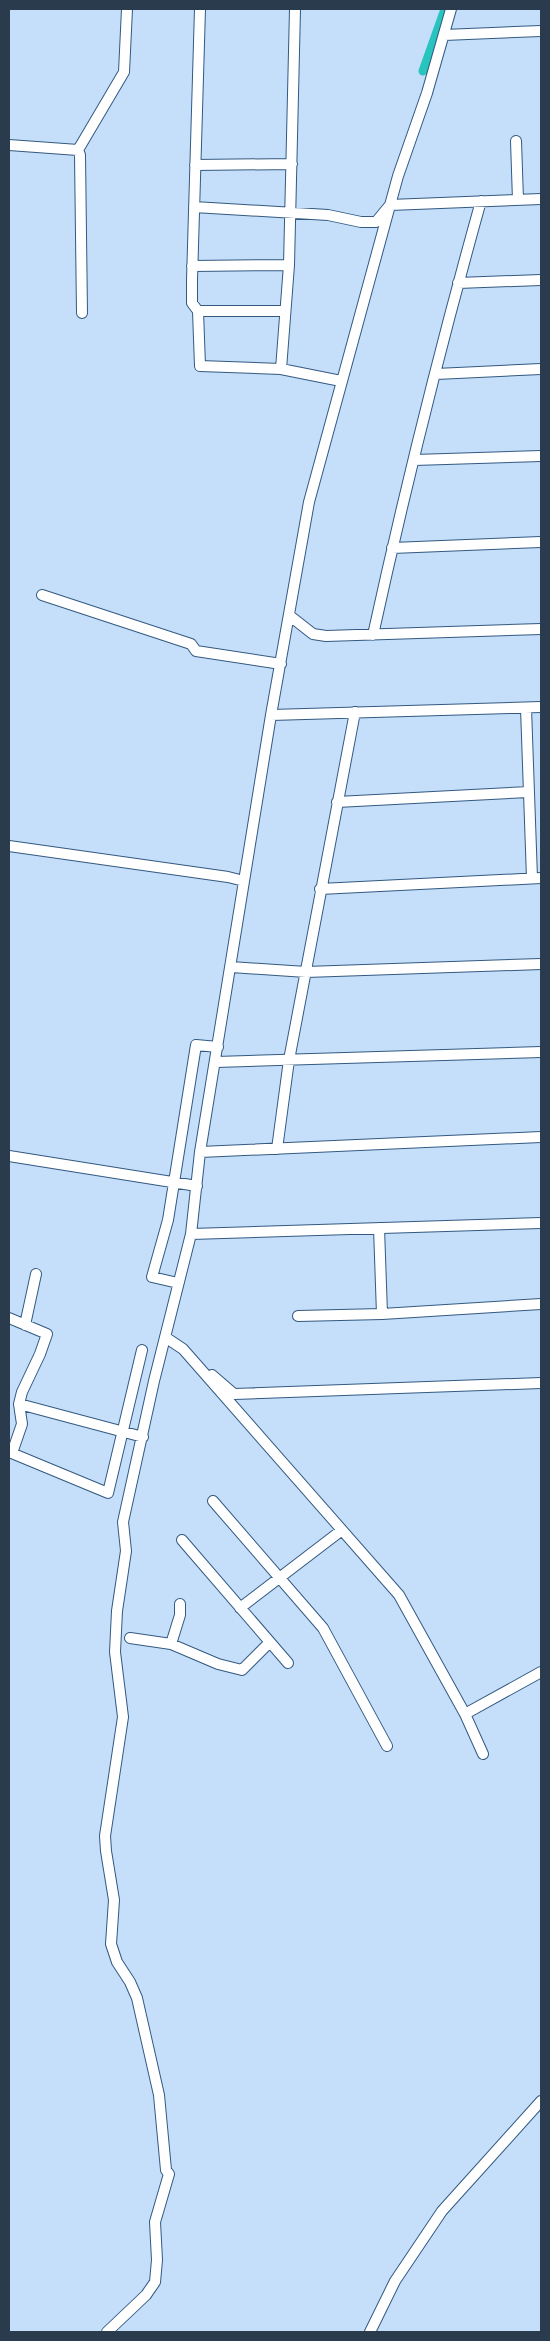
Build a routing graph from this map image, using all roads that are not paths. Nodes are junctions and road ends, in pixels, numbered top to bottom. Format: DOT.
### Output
graph roads {
  1 [pos="127,9"];
  2 [pos="200,9"];
  3 [pos="295,9"];
  4 [pos="451,9"];
  5 [pos="541,31"];
  6 [pos="444,35"];
  7 [pos="516,141"];
  8 [pos="9,145"];
  9 [pos="78,150"];
  10 [pos="292,164"];
  11 [pos="195,165"];
  12 [pos="541,198"];
  13 [pos="518,200"];
  14 [pos="481,201"];
  15 [pos="390,205"];
  16 [pos="194,207"];
  17 [pos="289,212"];
  18 [pos="289,265"];
  19 [pos="192,266"];
  20 [pos="541,280"];
  21 [pos="458,283"];
  22 [pos="198,311"];
  23 [pos="285,311"];
  24 [pos="82,313"];
  25 [pos="280,369"];
  26 [pos="541,369"];
  27 [pos="436,374"];
  28 [pos="341,381"];
  29 [pos="541,456"];
  30 [pos="414,460"];
  31 [pos="541,542"];
  32 [pos="392,548"];
  33 [pos="42,595"];
  34 [pos="290,616"];
  35 [pos="541,629"];
  36 [pos="373,634"];
  37 [pos="278,664"];
  38 [pos="541,707"];
  39 [pos="526,708"];
  40 [pos="355,712"];
  41 [pos="271,715"];
  42 [pos="529,792"];
  43 [pos="337,802"];
  44 [pos="9,846"];
  45 [pos="537,878"];
  46 [pos="237,879"];
  47 [pos="320,889"];
  48 [pos="541,964"];
  49 [pos="231,967"];
  50 [pos="306,972"];
  51 [pos="218,1047"];
  52 [pos="541,1052"];
  53 [pos="289,1060"];
  54 [pos="216,1062"];
  55 [pos="541,1137"];
  56 [pos="277,1149"];
  57 [pos="200,1152"];
  58 [pos="9,1156"];
  59 [pos="175,1183"];
  60 [pos="197,1186"];
  61 [pos="541,1223"];
  62 [pos="379,1228"];
  63 [pos="191,1234"];
  64 [pos="36,1274"];
  65 [pos="178,1283"];
  66 [pos="541,1304"];
  67 [pos="382,1314"];
  68 [pos="298,1316"];
  69 [pos="9,1318"];
  70 [pos="24,1325"];
  71 [pos="165,1337"];
  72 [pos="183,1349"];
  73 [pos="142,1350"];
  74 [pos="541,1383"];
  75 [pos="19,1404"];
  76 [pos="124,1432"];
  77 [pos="143,1436"];
  78 [pos="11,1453"];
  79 [pos="213,1501"];
  80 [pos="342,1530"];
  81 [pos="182,1540"];
  82 [pos="280,1578"];
  83 [pos="180,1604"];
  84 [pos="240,1608"];
  85 [pos="130,1638"];
  86 [pos="270,1642"];
  87 [pos="171,1644"];
  88 [pos="288,1663"];
  89 [pos="541,1672"];
  90 [pos="465,1714"];
  91 [pos="387,1746"];
  92 [pos="483,1754"];
  93 [pos="541,2102"];
  94 [pos="108,2332"];
  95 [pos="370,2332"];
  1 -- 9 [label="street"];
  2 -- 11 [label="street"];
  3 -- 10 [label="street"];
  4 -- 6 [label="street"];
  5 -- 6 [label="street"];
  6 -- 15 [label="street"];
  7 -- 13 [label="street"];
  8 -- 9 [label="street"];
  9 -- 24 [label="street"];
  10 -- 11 [label="street"];
  10 -- 17 [label="street"];
  11 -- 16 [label="street"];
  12 -- 13 [label="street"];
  13 -- 14 [label="street"];
  14 -- 15 [label="street"];
  14 -- 21 [label="street"];
  15 -- 17 [label="street"];
  15 -- 28 [label="street"];
  16 -- 17 [label="street"];
  16 -- 19 [label="street"];
  17 -- 18 [label="street"];
  18 -- 19 [label="street"];
  18 -- 23 [label="street"];
  19 -- 22 [label="street"];
  20 -- 21 [label="street"];
  21 -- 27 [label="street"];
  22 -- 23 [label="street"];
  22 -- 25 [label="street"];
  23 -- 25 [label="street"];
  25 -- 28 [label="street"];
  26 -- 27 [label="street"];
  27 -- 30 [label="street"];
  28 -- 34 [label="street"];
  29 -- 30 [label="street"];
  30 -- 32 [label="street"];
  31 -- 32 [label="street"];
  32 -- 36 [label="street"];
  33 -- 37 [label="street"];
  34 -- 36 [label="street"];
  34 -- 37 [label="street"];
  35 -- 36 [label="street"];
  37 -- 41 [label="street"];
  38 -- 39 [label="street"];
  39 -- 40 [label="street"];
  39 -- 42 [label="street"];
  40 -- 41 [label="street"];
  40 -- 43 [label="street"];
  41 -- 46 [label="street"];
  42 -- 43 [label="street"];
  42 -- 45 [label="street"];
  43 -- 47 [label="street"];
  44 -- 46 [label="street"];
  45 -- 47 [label="street"];
  46 -- 49 [label="street"];
  47 -- 50 [label="street"];
  48 -- 50 [label="street"];
  49 -- 50 [label="street"];
  49 -- 51 [label="street"];
  50 -- 53 [label="street"];
  51 -- 54 [label="street"];
  51 -- 59 [label="street"];
  52 -- 53 [label="street"];
  53 -- 54 [label="street"];
  53 -- 56 [label="street"];
  54 -- 57 [label="street"];
  55 -- 56 [label="street"];
  56 -- 57 [label="street"];
  57 -- 60 [label="street"];
  58 -- 59 [label="street"];
  59 -- 60 [label="street"];
  59 -- 65 [label="street"];
  60 -- 63 [label="street"];
  61 -- 62 [label="street"];
  62 -- 63 [label="street"];
  62 -- 67 [label="street"];
  63 -- 65 [label="street"];
  64 -- 70 [label="street"];
  65 -- 71 [label="street"];
  66 -- 67 [label="street"];
  67 -- 68 [label="street"];
  69 -- 70 [label="street"];
  70 -- 75 [label="street"];
  71 -- 72 [label="street"];
  71 -- 77 [label="street"];
  72 -- 74 [label="street"];
  72 -- 80 [label="street"];
  73 -- 76 [label="street"];
  75 -- 76 [label="street"];
  75 -- 78 [label="street"];
  76 -- 77 [label="street"];
  76 -- 78 [label="street"];
  77 -- 94 [label="street"];
  79 -- 82 [label="street"];
  80 -- 82 [label="street"];
  80 -- 90 [label="street"];
  81 -- 84 [label="street"];
  82 -- 84 [label="street"];
  82 -- 91 [label="street"];
  83 -- 87 [label="street"];
  84 -- 86 [label="street"];
  85 -- 87 [label="street"];
  86 -- 87 [label="street"];
  86 -- 88 [label="street"];
  89 -- 90 [label="street"];
  90 -- 92 [label="street"];
  93 -- 95 [label="street"];
}
